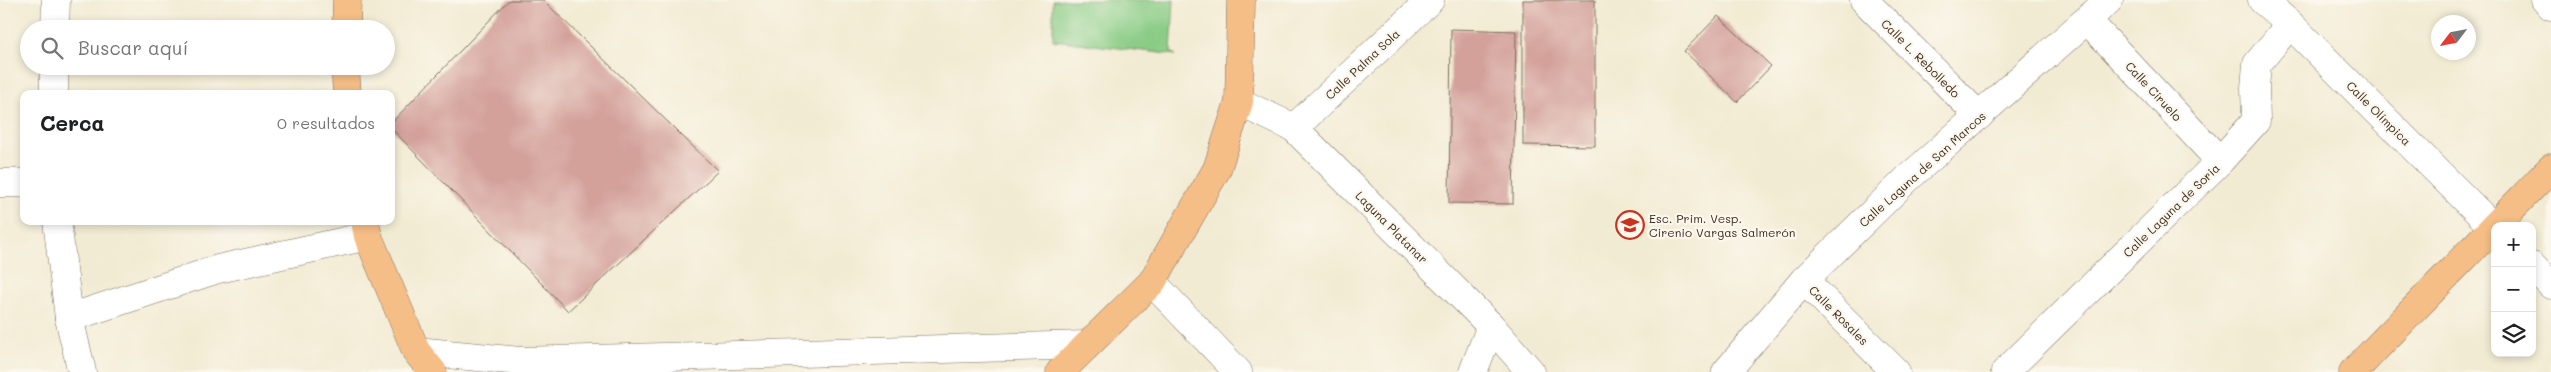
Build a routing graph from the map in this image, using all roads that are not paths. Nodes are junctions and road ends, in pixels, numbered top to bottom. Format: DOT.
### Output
graph roads {
  1 [pos="56,0"];
  2 [pos="347,0"];
  3 [pos="1241,0"];
  4 [pos="1430,0"];
  5 [pos="1864,0"];
  6 [pos="2109,0"];
  7 [pos="2262,0"];
  8 [pos="2545,0"];
  9 [pos="2551,6"];
  10 [pos="55,20"];
  11 [pos="346,20"];
  12 [pos="2088,20"];
  13 [pos="2290,24"];
  14 [pos="54,75"];
  15 [pos="346,75"];
  16 [pos="54,90"];
  17 [pos="347,90"];
  18 [pos="1238,102"];
  19 [pos="1979,116"];
  20 [pos="1294,128"];
  21 [pos="2220,161"];
  22 [pos="2551,168"];
  23 [pos="0,183"];
  24 [pos="20,184"];
  25 [pos="2500,222"];
  26 [pos="57,225"];
  27 [pos="2491,225"];
  28 [pos="367,229"];
  29 [pos="2491,231"];
  30 [pos="2533,267"];
  31 [pos="1804,280"];
  32 [pos="1152,282"];
  33 [pos="2551,285"];
  34 [pos="69,318"];
  35 [pos="1491,326"];
  36 [pos="1086,345"];
  37 [pos="416,351"];
  38 [pos="82,372"];
  39 [pos="433,372"];
  40 [pos="1060,372"];
  41 [pos="1238,372"];
  42 [pos="1473,372"];
  43 [pos="1531,372"];
  44 [pos="1726,372"];
  45 [pos="1896,372"];
  46 [pos="2005,372"];
  47 [pos="2353,372"];
  1 -- 10 [label="street"];
  2 -- 11 [label="main road"];
  3 -- 18 [label="main road"];
  4 -- 20 [label="street, Calle Palma Sola"];
  5 -- 19 [label="street, Calle L. Rebolledo"];
  6 -- 12 [label="street, Calle Laguna de San Marcos"];
  7 -- 13 [label="street, Calle Olímpica"];
  8 -- 9 [label="street"];
  12 -- 19 [label="street, Calle Laguna de San Marcos"];
  12 -- 21 [label="street, Calle Ciruelo"];
  13 -- 21 [label="street, Calle Laguna de Soria"];
  13 -- 27 [label="street, Calle Olímpica"];
  14 -- 16 [label="street"];
  15 -- 17 [label="main road"];
  18 -- 20 [label="street, Laguna Platanar"];
  18 -- 32 [label="main road"];
  19 -- 31 [label="street, Calle Laguna de San Marcos"];
  20 -- 35 [label="street, Laguna Platanar"];
  21 -- 46 [label="street, Calle Laguna de Soria"];
  22 -- 25 [label="main road"];
  23 -- 24 [label="street"];
  26 -- 34 [label="street"];
  28 -- 34 [label="street"];
  28 -- 37 [label="main road"];
  29 -- 47 [label="main road"];
  30 -- 33 [label="street"];
  31 -- 44 [label="street, Calle Laguna de San Marcos"];
  31 -- 45 [label="street, Calle Rosales"];
  32 -- 36 [label="main road"];
  32 -- 41 [label="street"];
  34 -- 38 [label="street"];
  35 -- 42 [label="street"];
  35 -- 43 [label="street, Laguna Platanar"];
  36 -- 37 [label="street"];
  36 -- 40 [label="main road"];
  37 -- 39 [label="main road"];
}
